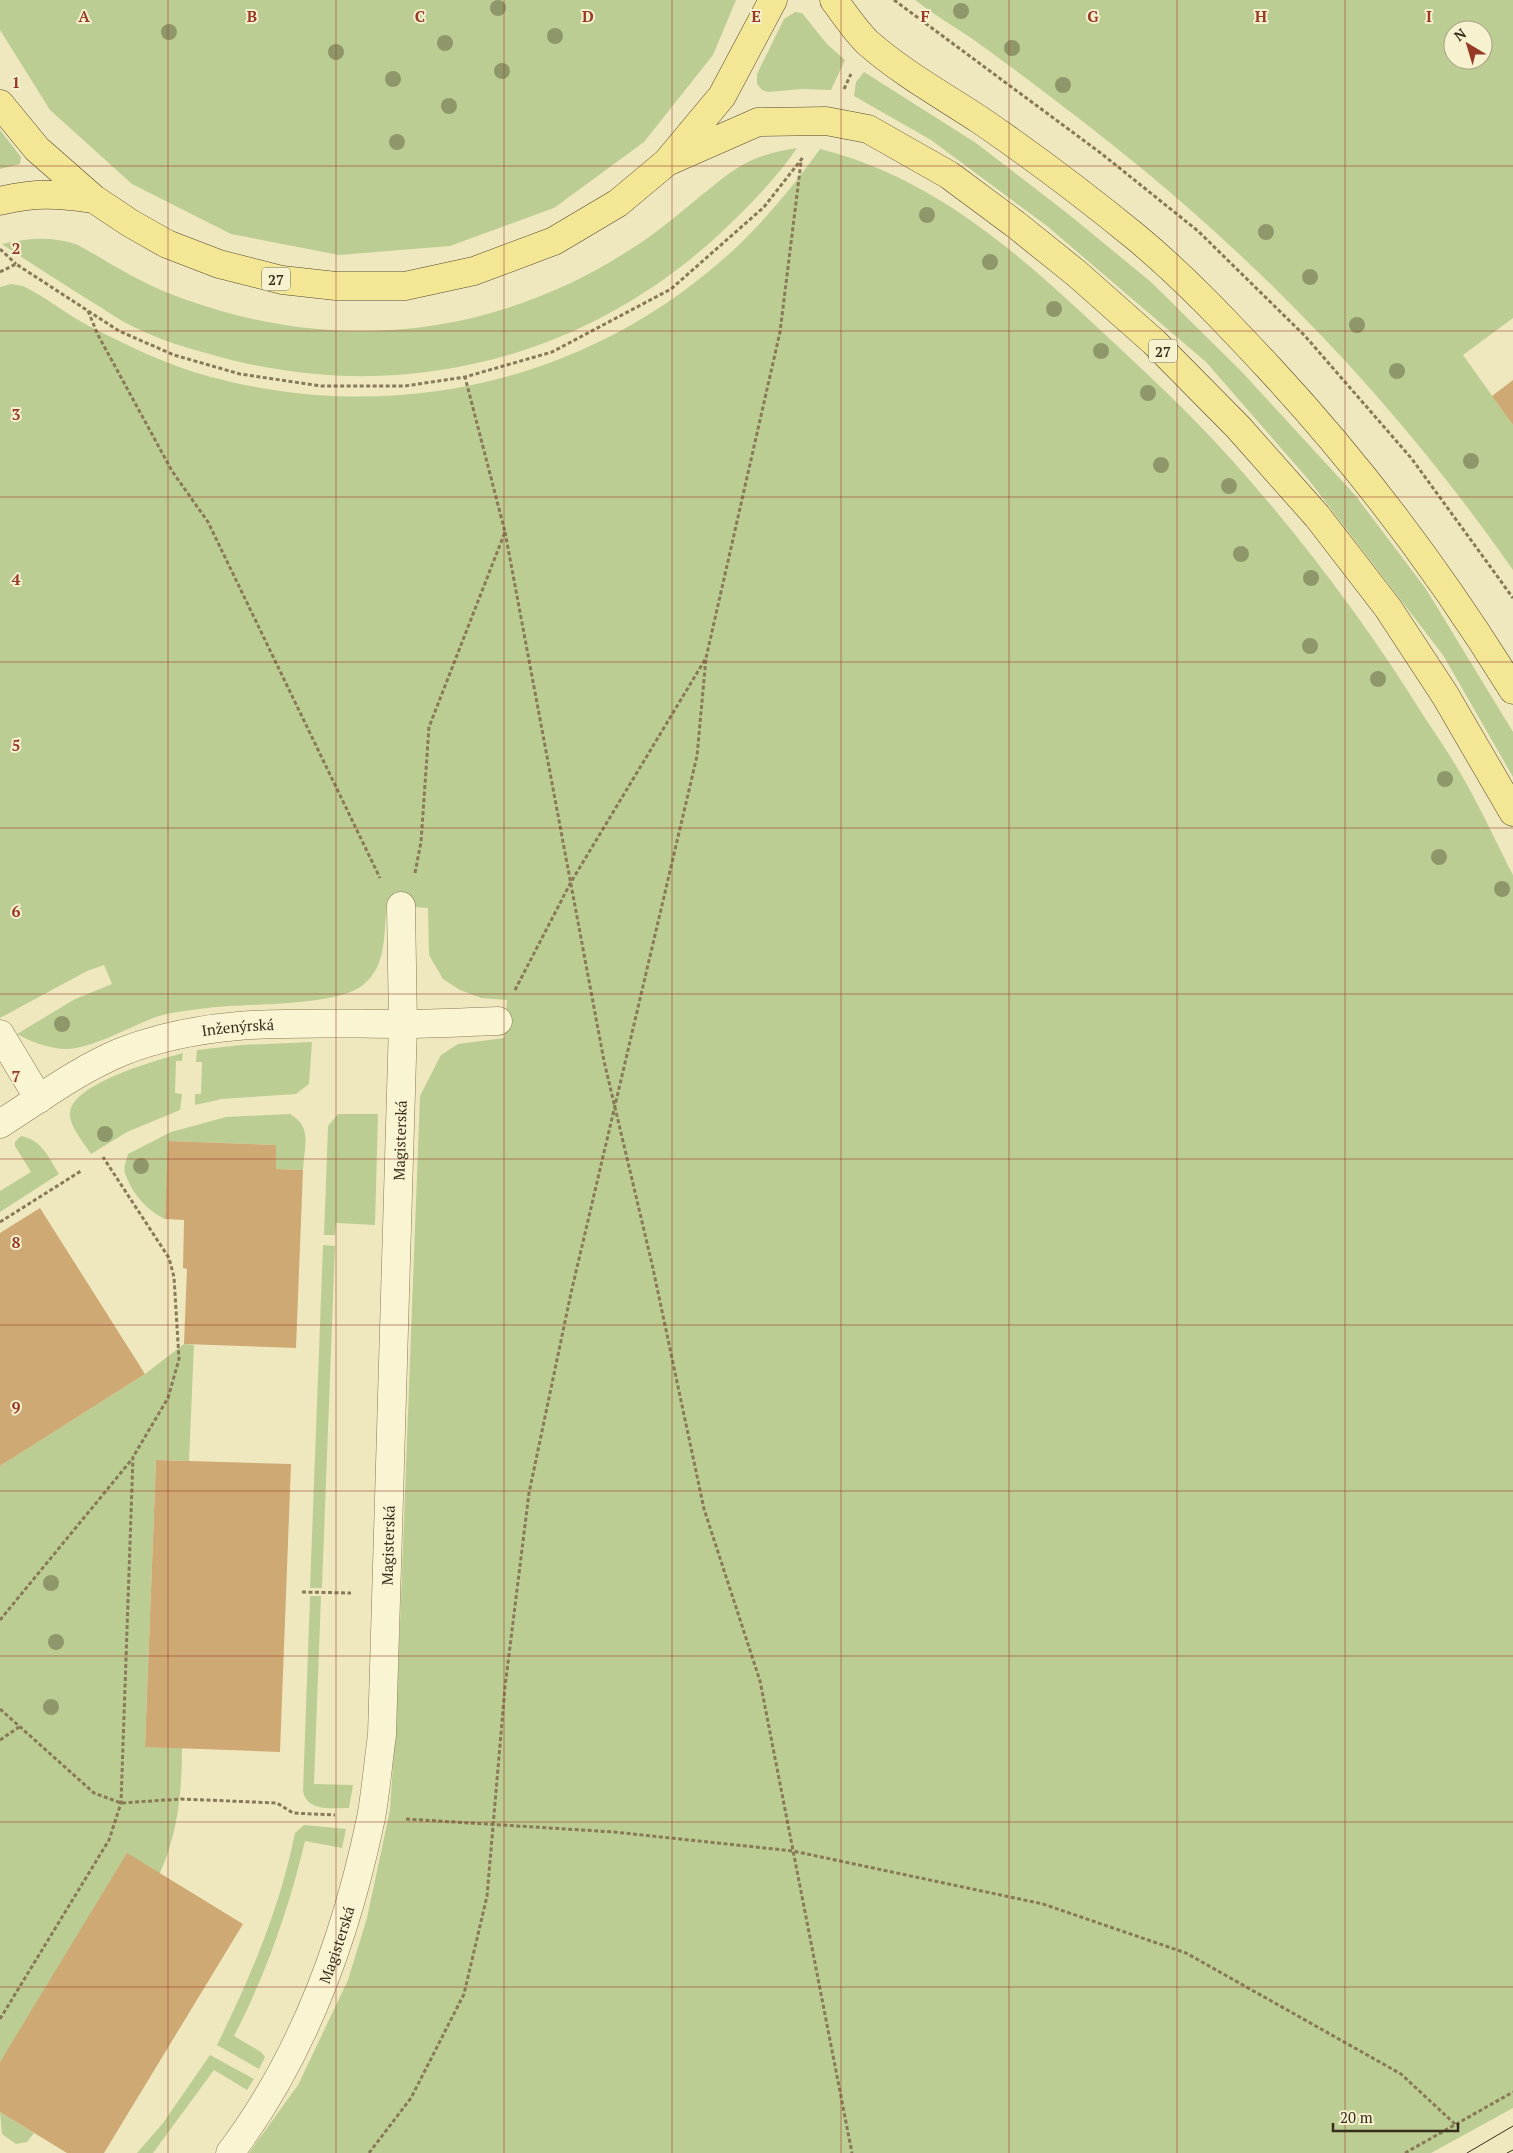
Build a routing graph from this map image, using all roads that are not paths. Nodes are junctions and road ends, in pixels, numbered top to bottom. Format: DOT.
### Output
graph roads {
  1 [pos="773,0"];
  2 [pos="834,0"];
  3 [pos="0,104"];
  4 [pos="667,162"];
  5 [pos="94,199"];
  6 [pos="0,201"];
  7 [pos="1513,690"];
  8 [pos="1513,812"];
  9 [pos="401,906"];
  10 [pos="498,1021"];
  11 [pos="403,1024"];
  12 [pos="0,1034"];
  13 [pos="38,1099"];
  14 [pos="0,1124"];
  15 [pos="230,2153"];
  1 -- 4 [label="main road"];
  2 -- 7 [label="main road"];
  3 -- 5 [label="main road, 27"];
  4 -- 5 [label="main road, 27"];
  4 -- 8 [label="main road, 27"];
  5 -- 6 [label="main road"];
  9 -- 11 [label="street, Magisterská"];
  10 -- 11 [label="street, Inženýrská"];
  11 -- 13 [label="street, Inženýrská"];
  11 -- 15 [label="street, Magisterská"];
  12 -- 13 [label="street"];
  13 -- 14 [label="street, Inženýrská"];
}
